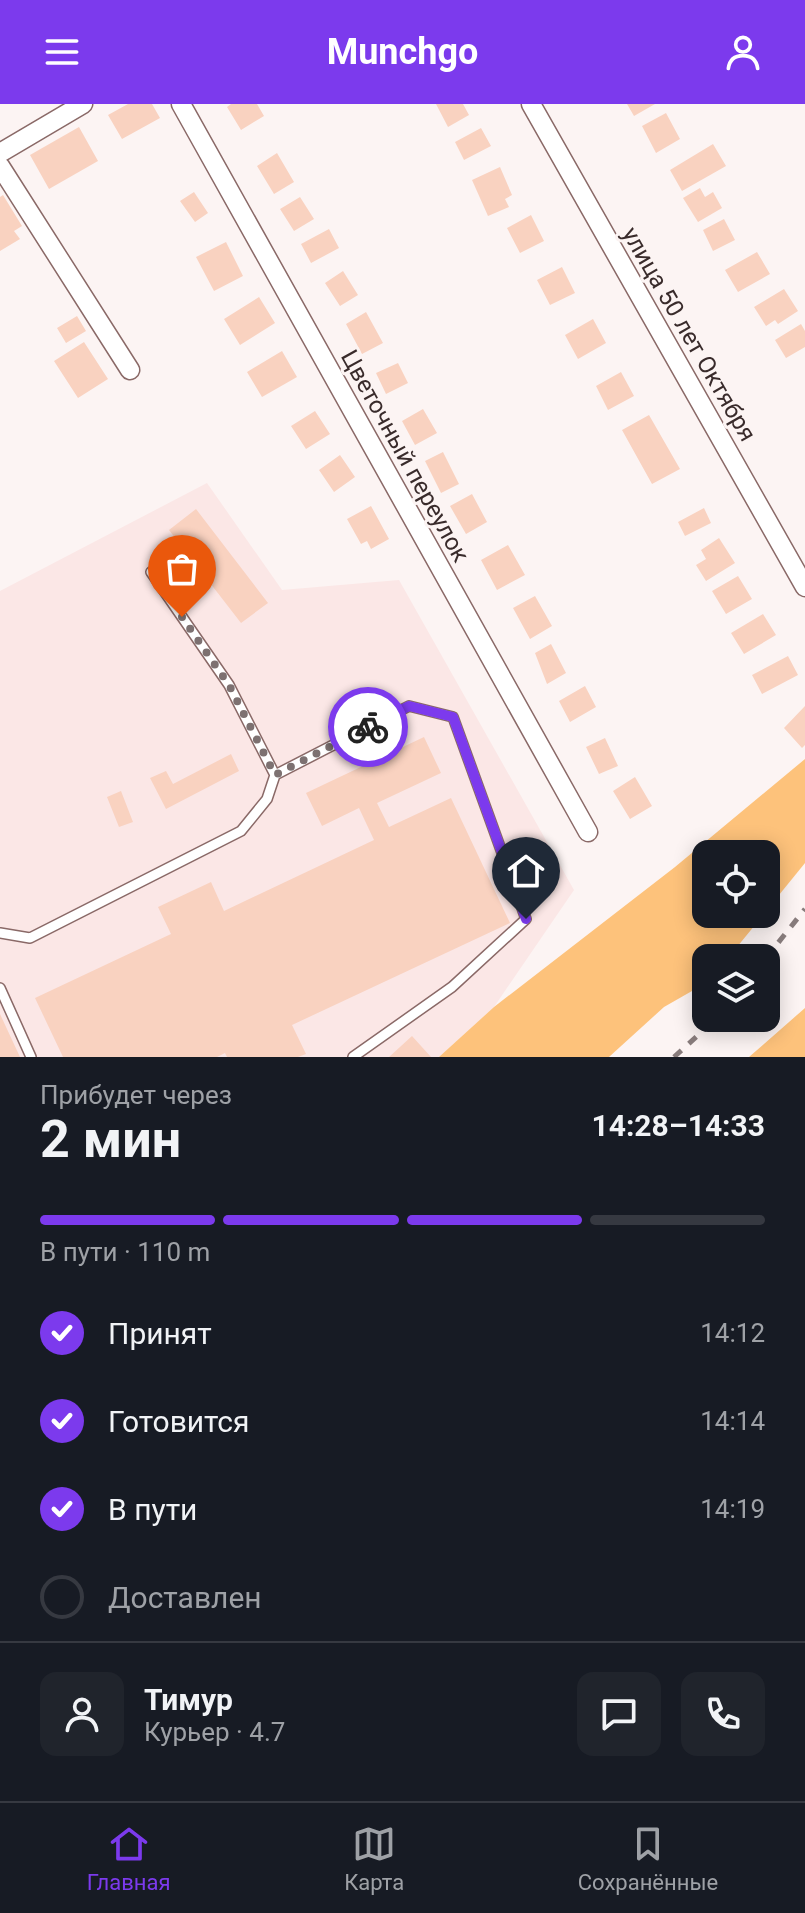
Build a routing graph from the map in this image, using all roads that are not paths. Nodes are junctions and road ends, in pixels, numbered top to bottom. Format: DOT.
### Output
graph roads {
  1 [pos="83,104"];
  2 [pos="181,104"];
  3 [pos="531,104"];
  4 [pos="0,153"];
  5 [pos="0,166"];
  6 [pos="130,370"];
  7 [pos="151,572"];
  8 [pos="805,587"];
  9 [pos="275,775"];
  10 [pos="588,832"];
  11 [pos="0,933"];
  12 [pos="0,988"];
  13 [pos="31,1057"];
  14 [pos="353,1057"];
  1 -- 4 [label="street"];
  2 -- 10 [label="street, Цветочный переулок"];
  3 -- 8 [label="street, улица 50 лет Октября"];
  5 -- 6 [label="street"];
  7 -- 9 [label="lane"];
  9 -- 11 [label="lane"];
  9 -- 14 [label="lane"];
  12 -- 13 [label="lane"];
}
